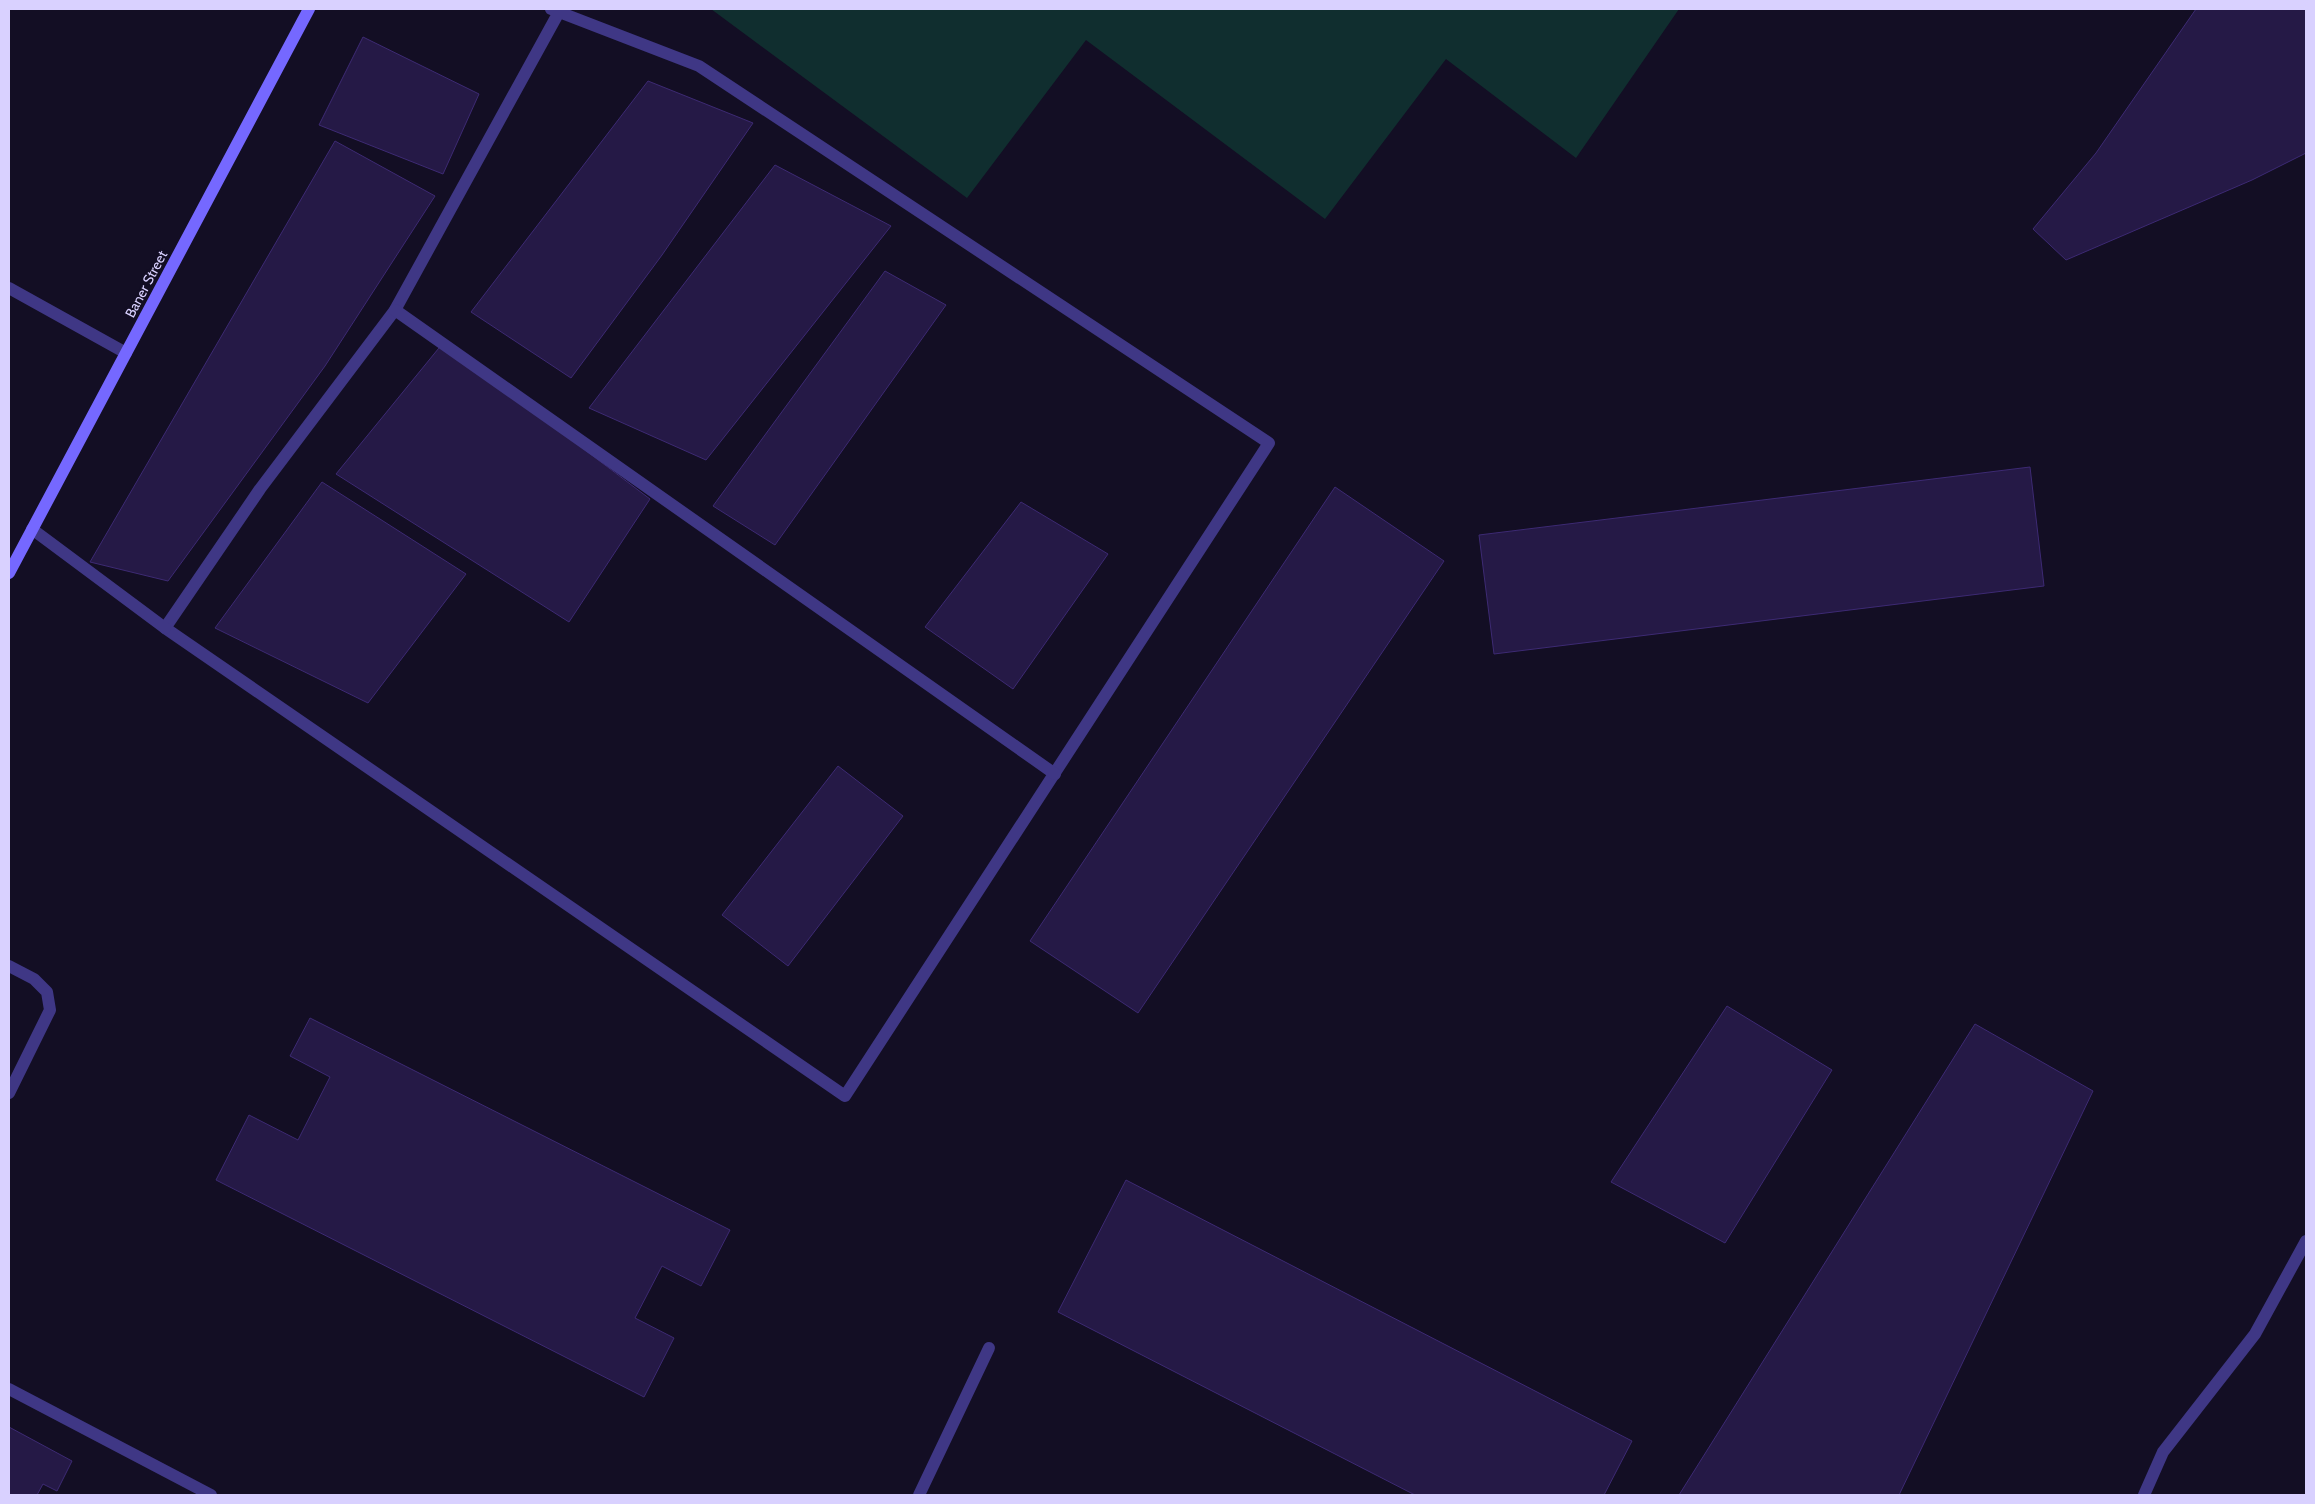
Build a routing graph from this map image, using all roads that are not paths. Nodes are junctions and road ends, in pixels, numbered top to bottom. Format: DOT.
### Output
graph roads {
  1 [pos="309,9"];
  2 [pos="555,10"];
  3 [pos="9,288"];
  4 [pos="395,310"];
  5 [pos="126,353"];
  6 [pos="32,529"];
  7 [pos="9,572"];
  8 [pos="165,628"];
  9 [pos="1055,774"];
  10 [pos="9,966"];
  11 [pos="9,1093"];
  12 [pos="2306,1241"];
  13 [pos="989,1348"];
  14 [pos="9,1389"];
  15 [pos="211,1495"];
  16 [pos="919,1495"];
  17 [pos="2144,1495"];
  1 -- 5 [label="street, Baner Street"];
  2 -- 4 [label="street"];
  2 -- 9 [label="street"];
  3 -- 5 [label="street"];
  4 -- 8 [label="street"];
  4 -- 9 [label="street"];
  5 -- 6 [label="street, Baner Street"];
  6 -- 7 [label="street, Baner Street"];
  6 -- 8 [label="street"];
  8 -- 9 [label="street"];
  10 -- 11 [label="street"];
  12 -- 17 [label="street"];
  13 -- 16 [label="street"];
  14 -- 15 [label="street"];
}
